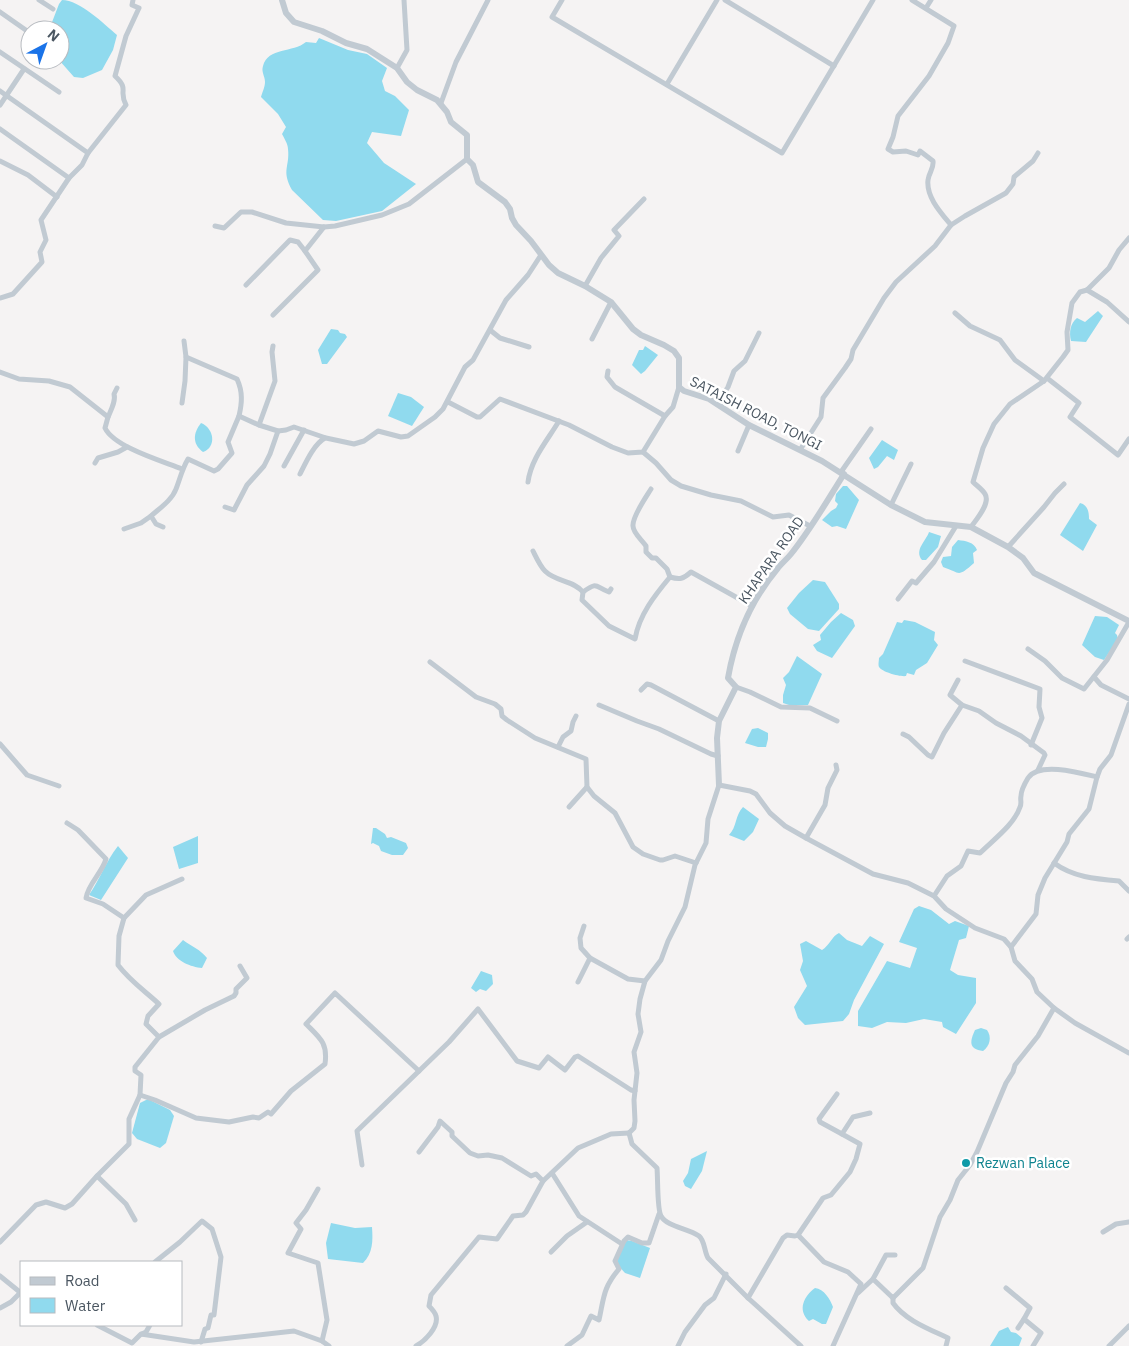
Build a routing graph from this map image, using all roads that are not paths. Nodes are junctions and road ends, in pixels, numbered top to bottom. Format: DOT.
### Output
graph roads {
  1 [pos="39,0"];
  2 [pos="133,0"];
  3 [pos="282,0"];
  4 [pos="404,0"];
  5 [pos="488,0"];
  6 [pos="562,0"];
  7 [pos="717,0"];
  8 [pos="725,0"];
  9 [pos="873,0"];
  10 [pos="912,0"];
  11 [pos="931,0"];
  12 [pos="926,8"];
  13 [pos="53,9"];
  14 [pos="0,12"];
  15 [pos="20,26"];
  16 [pos="0,52"];
  17 [pos="20,66"];
  18 [pos="834,66"];
  19 [pos="397,68"];
  20 [pos="23,70"];
  21 [pos="26,70"];
  22 [pos="667,84"];
  23 [pos="0,90"];
  24 [pos="59,92"];
  25 [pos="6,95"];
  26 [pos="441,103"];
  27 [pos="0,105"];
  28 [pos="0,129"];
  29 [pos="88,153"];
  30 [pos="1038,153"];
  31 [pos="467,159"];
  32 [pos="0,161"];
  33 [pos="69,178"];
  34 [pos="56,197"];
  35 [pos="644,199"];
  36 [pos="951,225"];
  37 [pos="214,226"];
  38 [pos="324,228"];
  39 [pos="1129,238"];
  40 [pos="305,250"];
  41 [pos="541,254"];
  42 [pos="246,285"];
  43 [pos="585,286"];
  44 [pos="1088,290"];
  45 [pos="0,298"];
  46 [pos="611,302"];
  47 [pos="955,313"];
  48 [pos="273,315"];
  49 [pos="1129,322"];
  50 [pos="490,330"];
  51 [pos="759,333"];
  52 [pos="592,339"];
  53 [pos="184,341"];
  54 [pos="273,346"];
  55 [pos="529,347"];
  56 [pos="186,357"];
  57 [pos="608,371"];
  58 [pos="0,372"];
  59 [pos="1045,380"];
  60 [pos="679,387"];
  61 [pos="117,388"];
  62 [pos="448,402"];
  63 [pos="182,403"];
  64 [pos="717,404"];
  65 [pos="239,416"];
  66 [pos="665,416"];
  67 [pos="108,417"];
  68 [pos="559,421"];
  69 [pos="259,425"];
  70 [pos="749,425"];
  71 [pos="871,429"];
  72 [pos="304,430"];
  73 [pos="278,431"];
  74 [pos="326,438"];
  75 [pos="1129,439"];
  76 [pos="127,447"];
  77 [pos="800,450"];
  78 [pos="738,451"];
  79 [pos="643,452"];
  80 [pos="95,463"];
  81 [pos="911,464"];
  82 [pos="284,466"];
  83 [pos="182,469"];
  84 [pos="842,473"];
  85 [pos="300,474"];
  86 [pos="528,482"];
  87 [pos="1064,484"];
  88 [pos="650,490"];
  89 [pos="891,505"];
  90 [pos="225,507"];
  91 [pos="151,516"];
  92 [pos="810,526"];
  93 [pos="956,526"];
  94 [pos="163,527"];
  95 [pos="971,527"];
  96 [pos="124,529"];
  97 [pos="1008,547"];
  98 [pos="532,551"];
  99 [pos="670,577"];
  100 [pos="611,589"];
  101 [pos="583,592"];
  102 [pos="898,599"];
  103 [pos="752,606"];
  104 [pos="1129,621"];
  105 [pos="1028,649"];
  106 [pos="965,661"];
  107 [pos="430,662"];
  108 [pos="1094,677"];
  109 [pos="958,680"];
  110 [pos="736,687"];
  111 [pos="641,690"];
  112 [pos="1129,699"];
  113 [pos="1129,704"];
  114 [pos="599,705"];
  115 [pos="962,705"];
  116 [pos="576,716"];
  117 [pos="719,721"];
  118 [pos="837,721"];
  119 [pos="903,734"];
  120 [pos="0,744"];
  121 [pos="1031,745"];
  122 [pos="558,747"];
  123 [pos="718,756"];
  124 [pos="836,765"];
  125 [pos="1038,770"];
  126 [pos="1097,777"];
  127 [pos="719,785"];
  128 [pos="59,786"];
  129 [pos="588,787"];
  130 [pos="569,807"];
  131 [pos="67,824"];
  132 [pos="806,838"];
  133 [pos="696,863"];
  134 [pos="1054,863"];
  135 [pos="182,879"];
  136 [pos="1129,891"];
  137 [pos="934,896"];
  138 [pos="124,918"];
  139 [pos="584,926"];
  140 [pos="1011,947"];
  141 [pos="590,958"];
  142 [pos="240,966"];
  143 [pos="645,981"];
  144 [pos="578,982"];
  145 [pos="1054,1008"];
  146 [pos="160,1037"];
  147 [pos="1129,1053"];
  148 [pos="419,1071"];
  149 [pos="635,1090"];
  150 [pos="837,1094"];
  151 [pos="140,1095"];
  152 [pos="870,1113"];
  153 [pos="629,1133"];
  154 [pos="842,1134"];
  155 [pos="418,1152"];
  156 [pos="362,1165"];
  157 [pos="552,1173"];
  158 [pos="97,1176"];
  159 [pos="543,1181"];
  160 [pos="318,1189"];
  161 [pos="659,1214"];
  162 [pos="135,1220"];
  163 [pos="587,1222"];
  164 [pos="1129,1222"];
  165 [pos="1103,1232"];
  166 [pos="798,1234"];
  167 [pos="0,1242"];
  168 [pos="622,1244"];
  169 [pos="551,1252"];
  170 [pos="895,1255"];
  171 [pos="156,1261"];
  172 [pos="726,1274"];
  173 [pos="0,1276"];
  174 [pos="873,1279"];
  175 [pos="1006,1288"];
  176 [pos="20,1293"];
  177 [pos="20,1294"];
  178 [pos="856,1296"];
  179 [pos="748,1298"];
  180 [pos="893,1298"];
  181 [pos="0,1308"];
  182 [pos="1024,1319"];
  183 [pos="99,1326"];
  184 [pos="149,1326"];
  185 [pos="1129,1326"];
  186 [pos="1018,1328"];
  187 [pos="142,1334"];
  188 [pos="322,1341"];
  189 [pos="201,1342"];
  190 [pos="131,1344"];
  191 [pos="193,1344"];
  192 [pos="329,1346"];
  193 [pos="416,1346"];
  194 [pos="567,1346"];
  195 [pos="678,1346"];
  196 [pos="801,1346"];
  197 [pos="833,1346"];
  198 [pos="946,1346"];
  199 [pos="1033,1346"];
  200 [pos="1109,1346"];
  1 -- 13 [label="street"];
  2 -- 29 [label="street"];
  3 -- 19 [label="street"];
  4 -- 19 [label="street"];
  5 -- 26 [label="street"];
  6 -- 22 [label="street"];
  7 -- 22 [label="street"];
  8 -- 18 [label="street"];
  9 -- 18 [label="street"];
  10 -- 12 [label="street"];
  11 -- 12 [label="street"];
  12 -- 36 [label="street"];
  14 -- 15 [label="street"];
  16 -- 17 [label="street"];
  18 -- 22 [label="street"];
  19 -- 26 [label="street"];
  20 -- 25 [label="street"];
  21 -- 24 [label="street"];
  23 -- 25 [label="street"];
  25 -- 27 [label="street"];
  25 -- 29 [label="street"];
  26 -- 31 [label="street, SATAISH ROAD, TONGI"];
  28 -- 33 [label="street"];
  29 -- 33 [label="street"];
  30 -- 36 [label="street"];
  31 -- 38 [label="street"];
  31 -- 41 [label="street, SATAISH ROAD, TONGI"];
  32 -- 34 [label="street"];
  33 -- 34 [label="street"];
  34 -- 45 [label="street"];
  35 -- 43 [label="street"];
  36 -- 77 [label="street"];
  37 -- 38 [label="street"];
  38 -- 40 [label="street"];
  39 -- 44 [label="street"];
  40 -- 42 [label="street"];
  40 -- 48 [label="street"];
  41 -- 43 [label="street, SATAISH ROAD, TONGI"];
  41 -- 50 [label="street"];
  43 -- 46 [label="street, SATAISH ROAD, TONGI"];
  44 -- 49 [label="street"];
  44 -- 59 [label="street"];
  46 -- 52 [label="street"];
  46 -- 60 [label="street, SATAISH ROAD, TONGI"];
  47 -- 59 [label="street"];
  50 -- 55 [label="street"];
  50 -- 62 [label="street"];
  51 -- 64 [label="street"];
  53 -- 56 [label="street"];
  54 -- 69 [label="street"];
  56 -- 63 [label="street"];
  56 -- 65 [label="street"];
  57 -- 66 [label="street"];
  58 -- 67 [label="street"];
  59 -- 75 [label="street"];
  59 -- 95 [label="street"];
  60 -- 64 [label="street, SATAISH ROAD, TONGI"];
  60 -- 66 [label="street"];
  61 -- 67 [label="street"];
  62 -- 68 [label="street"];
  62 -- 74 [label="street"];
  64 -- 70 [label="street, SATAISH ROAD, TONGI"];
  65 -- 69 [label="street"];
  65 -- 83 [label="street"];
  66 -- 79 [label="street"];
  67 -- 76 [label="street"];
  68 -- 79 [label="street"];
  68 -- 86 [label="street"];
  69 -- 73 [label="street"];
  70 -- 77 [label="street, SATAISH ROAD, TONGI"];
  70 -- 78 [label="street"];
  71 -- 84 [label="street"];
  72 -- 73 [label="street"];
  72 -- 74 [label="street"];
  72 -- 82 [label="street"];
  73 -- 90 [label="street"];
  74 -- 85 [label="street"];
  76 -- 80 [label="street"];
  76 -- 83 [label="street"];
  77 -- 84 [label="street, SATAISH ROAD, TONGI"];
  79 -- 92 [label="street"];
  81 -- 89 [label="street"];
  83 -- 91 [label="street"];
  84 -- 89 [label="street, SATAISH ROAD, TONGI"];
  84 -- 92 [label="street, KHAPARA ROAD"];
  87 -- 97 [label="street"];
  88 -- 99 [label="street"];
  89 -- 93 [label="street, SATAISH ROAD, TONGI"];
  91 -- 94 [label="street"];
  91 -- 96 [label="street"];
  92 -- 103 [label="street, KHAPARA ROAD"];
  93 -- 95 [label="street, SATAISH ROAD, TONGI"];
  93 -- 102 [label="street"];
  95 -- 97 [label="street, SATAISH ROAD, TONGI"];
  97 -- 104 [label="street, SATAISH ROAD, TONGI"];
  98 -- 101 [label="street"];
  99 -- 101 [label="street"];
  99 -- 103 [label="street"];
  100 -- 101 [label="street"];
  103 -- 110 [label="street, KHAPARA ROAD"];
  104 -- 108 [label="street"];
  105 -- 108 [label="street"];
  106 -- 121 [label="street"];
  107 -- 122 [label="street"];
  108 -- 112 [label="street"];
  109 -- 115 [label="street"];
  110 -- 117 [label="street"];
  110 -- 118 [label="street"];
  111 -- 117 [label="street"];
  113 -- 126 [label="street"];
  114 -- 123 [label="street"];
  115 -- 119 [label="street"];
  115 -- 121 [label="street"];
  116 -- 122 [label="street"];
  117 -- 123 [label="street"];
  120 -- 128 [label="street"];
  121 -- 125 [label="street"];
  122 -- 129 [label="street"];
  123 -- 127 [label="street"];
  124 -- 132 [label="street"];
  125 -- 126 [label="street"];
  125 -- 137 [label="street"];
  126 -- 134 [label="street"];
  127 -- 132 [label="street"];
  127 -- 133 [label="street"];
  129 -- 130 [label="street"];
  129 -- 133 [label="street"];
  131 -- 138 [label="street"];
  132 -- 137 [label="street"];
  133 -- 143 [label="street"];
  134 -- 136 [label="street"];
  134 -- 140 [label="street"];
  135 -- 138 [label="street"];
  137 -- 140 [label="street"];
  138 -- 146 [label="street"];
  139 -- 141 [label="street"];
  140 -- 145 [label="street"];
  141 -- 143 [label="street"];
  141 -- 144 [label="street"];
  142 -- 146 [label="street"];
  143 -- 149 [label="street"];
  145 -- 147 [label="street"];
  145 -- 180 [label="street"];
  146 -- 151 [label="street"];
  148 -- 149 [label="street"];
  148 -- 151 [label="street"];
  148 -- 156 [label="street"];
  149 -- 153 [label="street"];
  150 -- 154 [label="street"];
  151 -- 158 [label="street"];
  152 -- 154 [label="street"];
  153 -- 157 [label="street"];
  153 -- 161 [label="street"];
  154 -- 166 [label="street"];
  155 -- 159 [label="street"];
  157 -- 159 [label="street"];
  157 -- 163 [label="street"];
  158 -- 162 [label="street"];
  158 -- 167 [label="street"];
  159 -- 193 [label="street"];
  160 -- 188 [label="street"];
  161 -- 168 [label="street"];
  161 -- 172 [label="street"];
  163 -- 168 [label="street"];
  163 -- 169 [label="street"];
  164 -- 165 [label="street"];
  166 -- 178 [label="street"];
  166 -- 179 [label="street"];
  168 -- 194 [label="street"];
  170 -- 174 [label="street"];
  171 -- 189 [label="street"];
  172 -- 179 [label="street"];
  172 -- 195 [label="street"];
  173 -- 176 [label="street"];
  174 -- 178 [label="street"];
  174 -- 180 [label="street"];
  175 -- 182 [label="street"];
  177 -- 181 [label="street"];
  178 -- 197 [label="street"];
  179 -- 196 [label="street"];
  180 -- 198 [label="street"];
  182 -- 186 [label="street"];
  182 -- 199 [label="street"];
  183 -- 190 [label="street"];
  184 -- 187 [label="street"];
  185 -- 200 [label="street"];
  187 -- 190 [label="street"];
  187 -- 191 [label="street"];
  188 -- 189 [label="street"];
  188 -- 192 [label="street"];
  189 -- 191 [label="street"];
}
